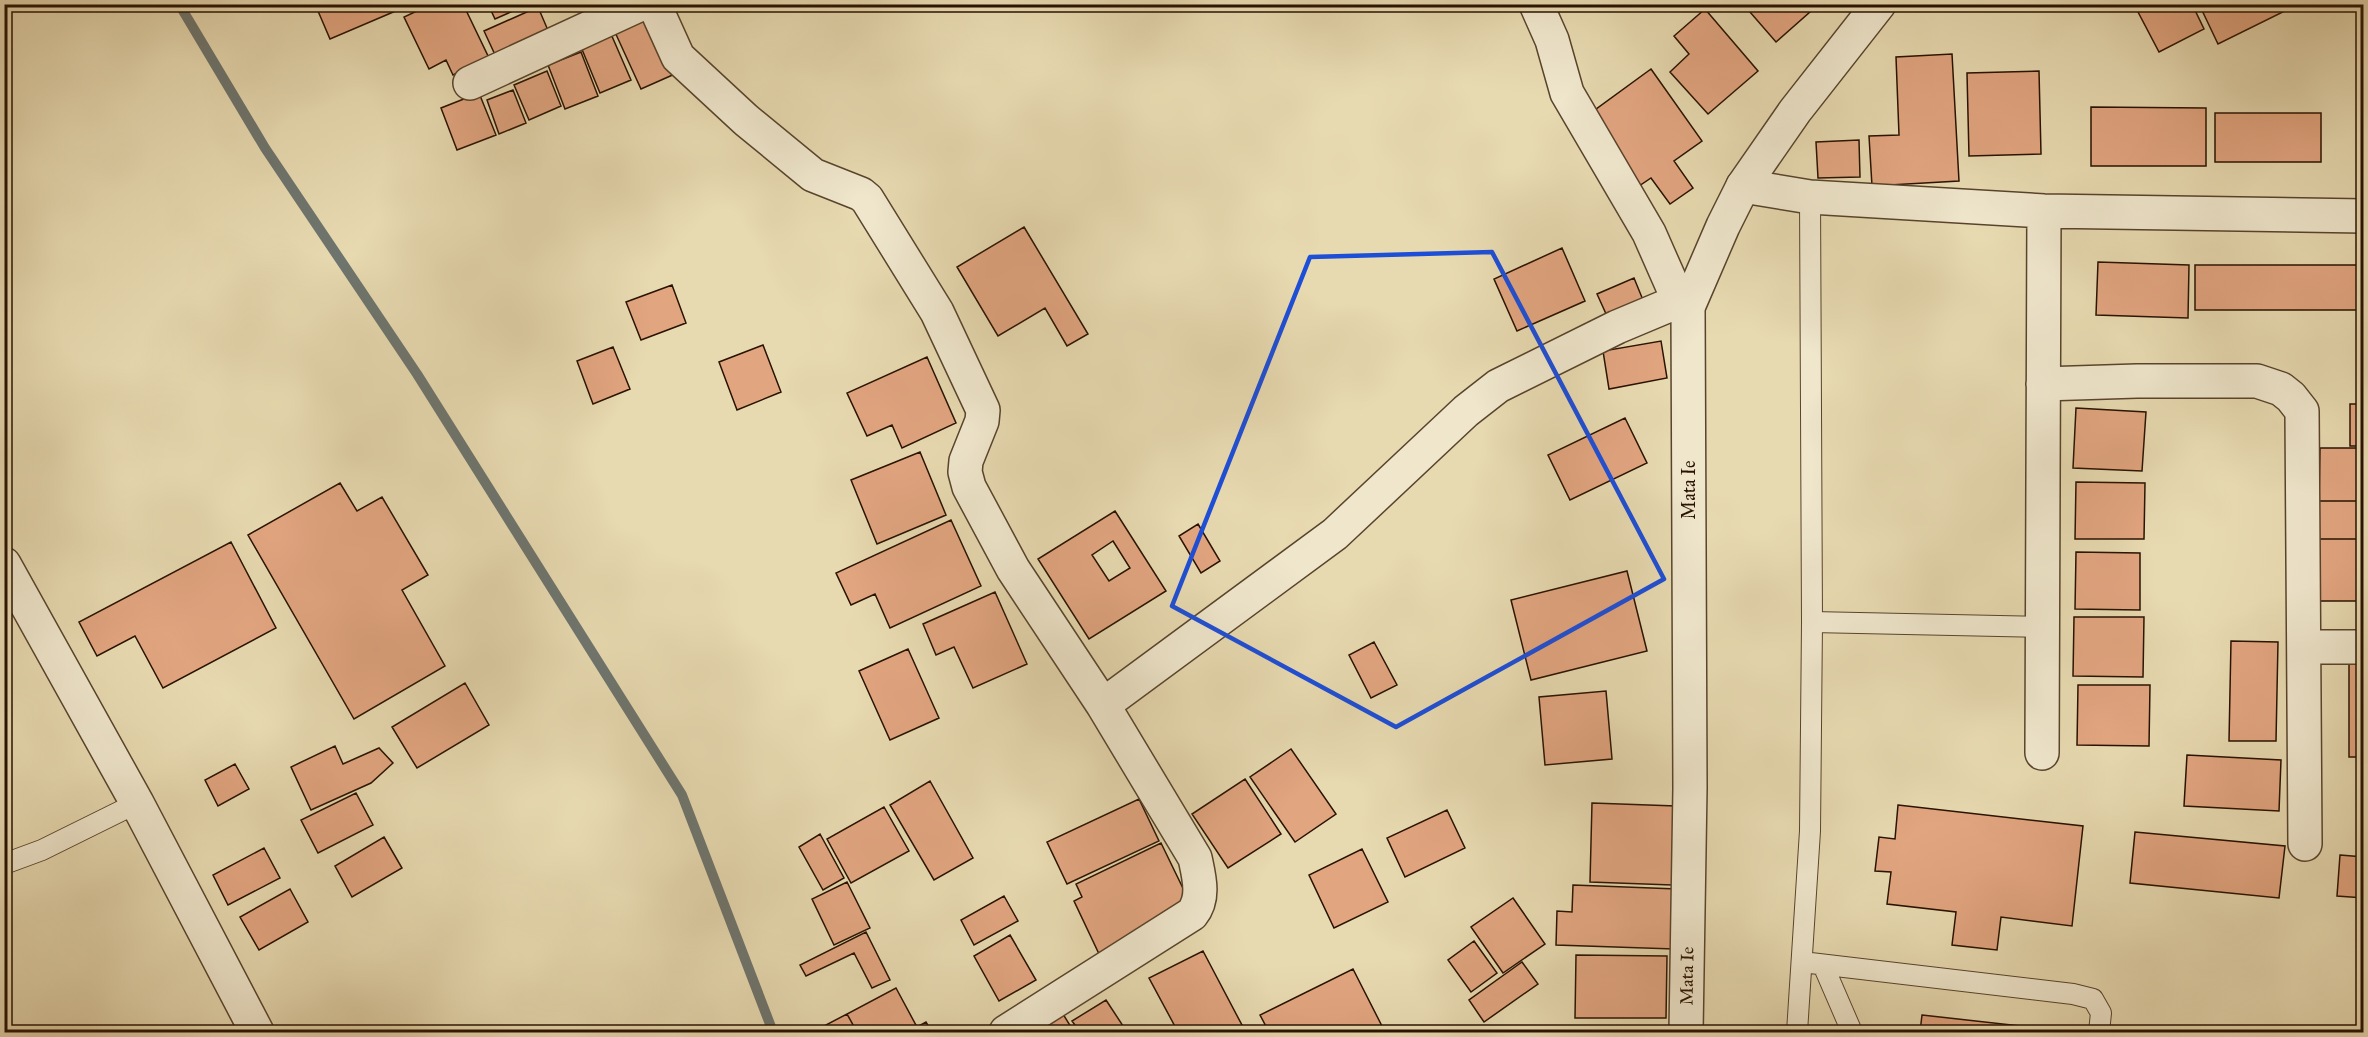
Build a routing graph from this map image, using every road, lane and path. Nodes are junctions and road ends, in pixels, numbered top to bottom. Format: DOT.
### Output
graph roads {
  1 [pos="641,4"];
  2 [pos="654,4"];
  3 [pos="1536,4"];
  4 [pos="1879,4"];
  5 [pos="470,83"];
  6 [pos="1743,186"];
  7 [pos="1809,197"];
  8 [pos="2044,210"];
  9 [pos="2364,216"];
  10 [pos="1684,304"];
  11 [pos="2043,384"];
  12 [pos="4,564"];
  13 [pos="1812,622"];
  14 [pos="2042,627"];
  15 [pos="2305,647"];
  16 [pos="2364,647"];
  17 [pos="1103,705"];
  18 [pos="2042,753"];
  19 [pos="137,803"];
  20 [pos="2306,833"];
  21 [pos="4,864"];
  22 [pos="1802,962"];
  23 [pos="1823,965"];
  24 [pos="256,1032"];
  25 [pos="1006,1032"];
  26 [pos="1686,1032"];
  27 [pos="1797,1032"];
  28 [pos="1852,1032"];
  29 [pos="2099,1032"];
  1 -- 5 [label="street"];
  2 -- 17 [label="street"];
  3 -- 10 [label="street"];
  4 -- 6 [label="street, Mata Ie"];
  6 -- 7 [label="street"];
  6 -- 10 [label="street, Mata Ie"];
  7 -- 8 [label="street"];
  7 -- 13 [label="lane"];
  8 -- 9 [label="street"];
  8 -- 11 [label="street"];
  10 -- 17 [label="street"];
  10 -- 26 [label="street, Mata Ie"];
  11 -- 14 [label="street"];
  11 -- 15 [label="street"];
  12 -- 19 [label="street"];
  13 -- 14 [label="lane"];
  13 -- 22 [label="lane"];
  14 -- 18 [label="street"];
  15 -- 16 [label="street"];
  15 -- 20 [label="street"];
  17 -- 25 [label="street"];
  19 -- 21 [label="lane"];
  19 -- 24 [label="street"];
  22 -- 23 [label="lane"];
  22 -- 27 [label="lane"];
  23 -- 28 [label="lane"];
  23 -- 29 [label="lane"];
}
